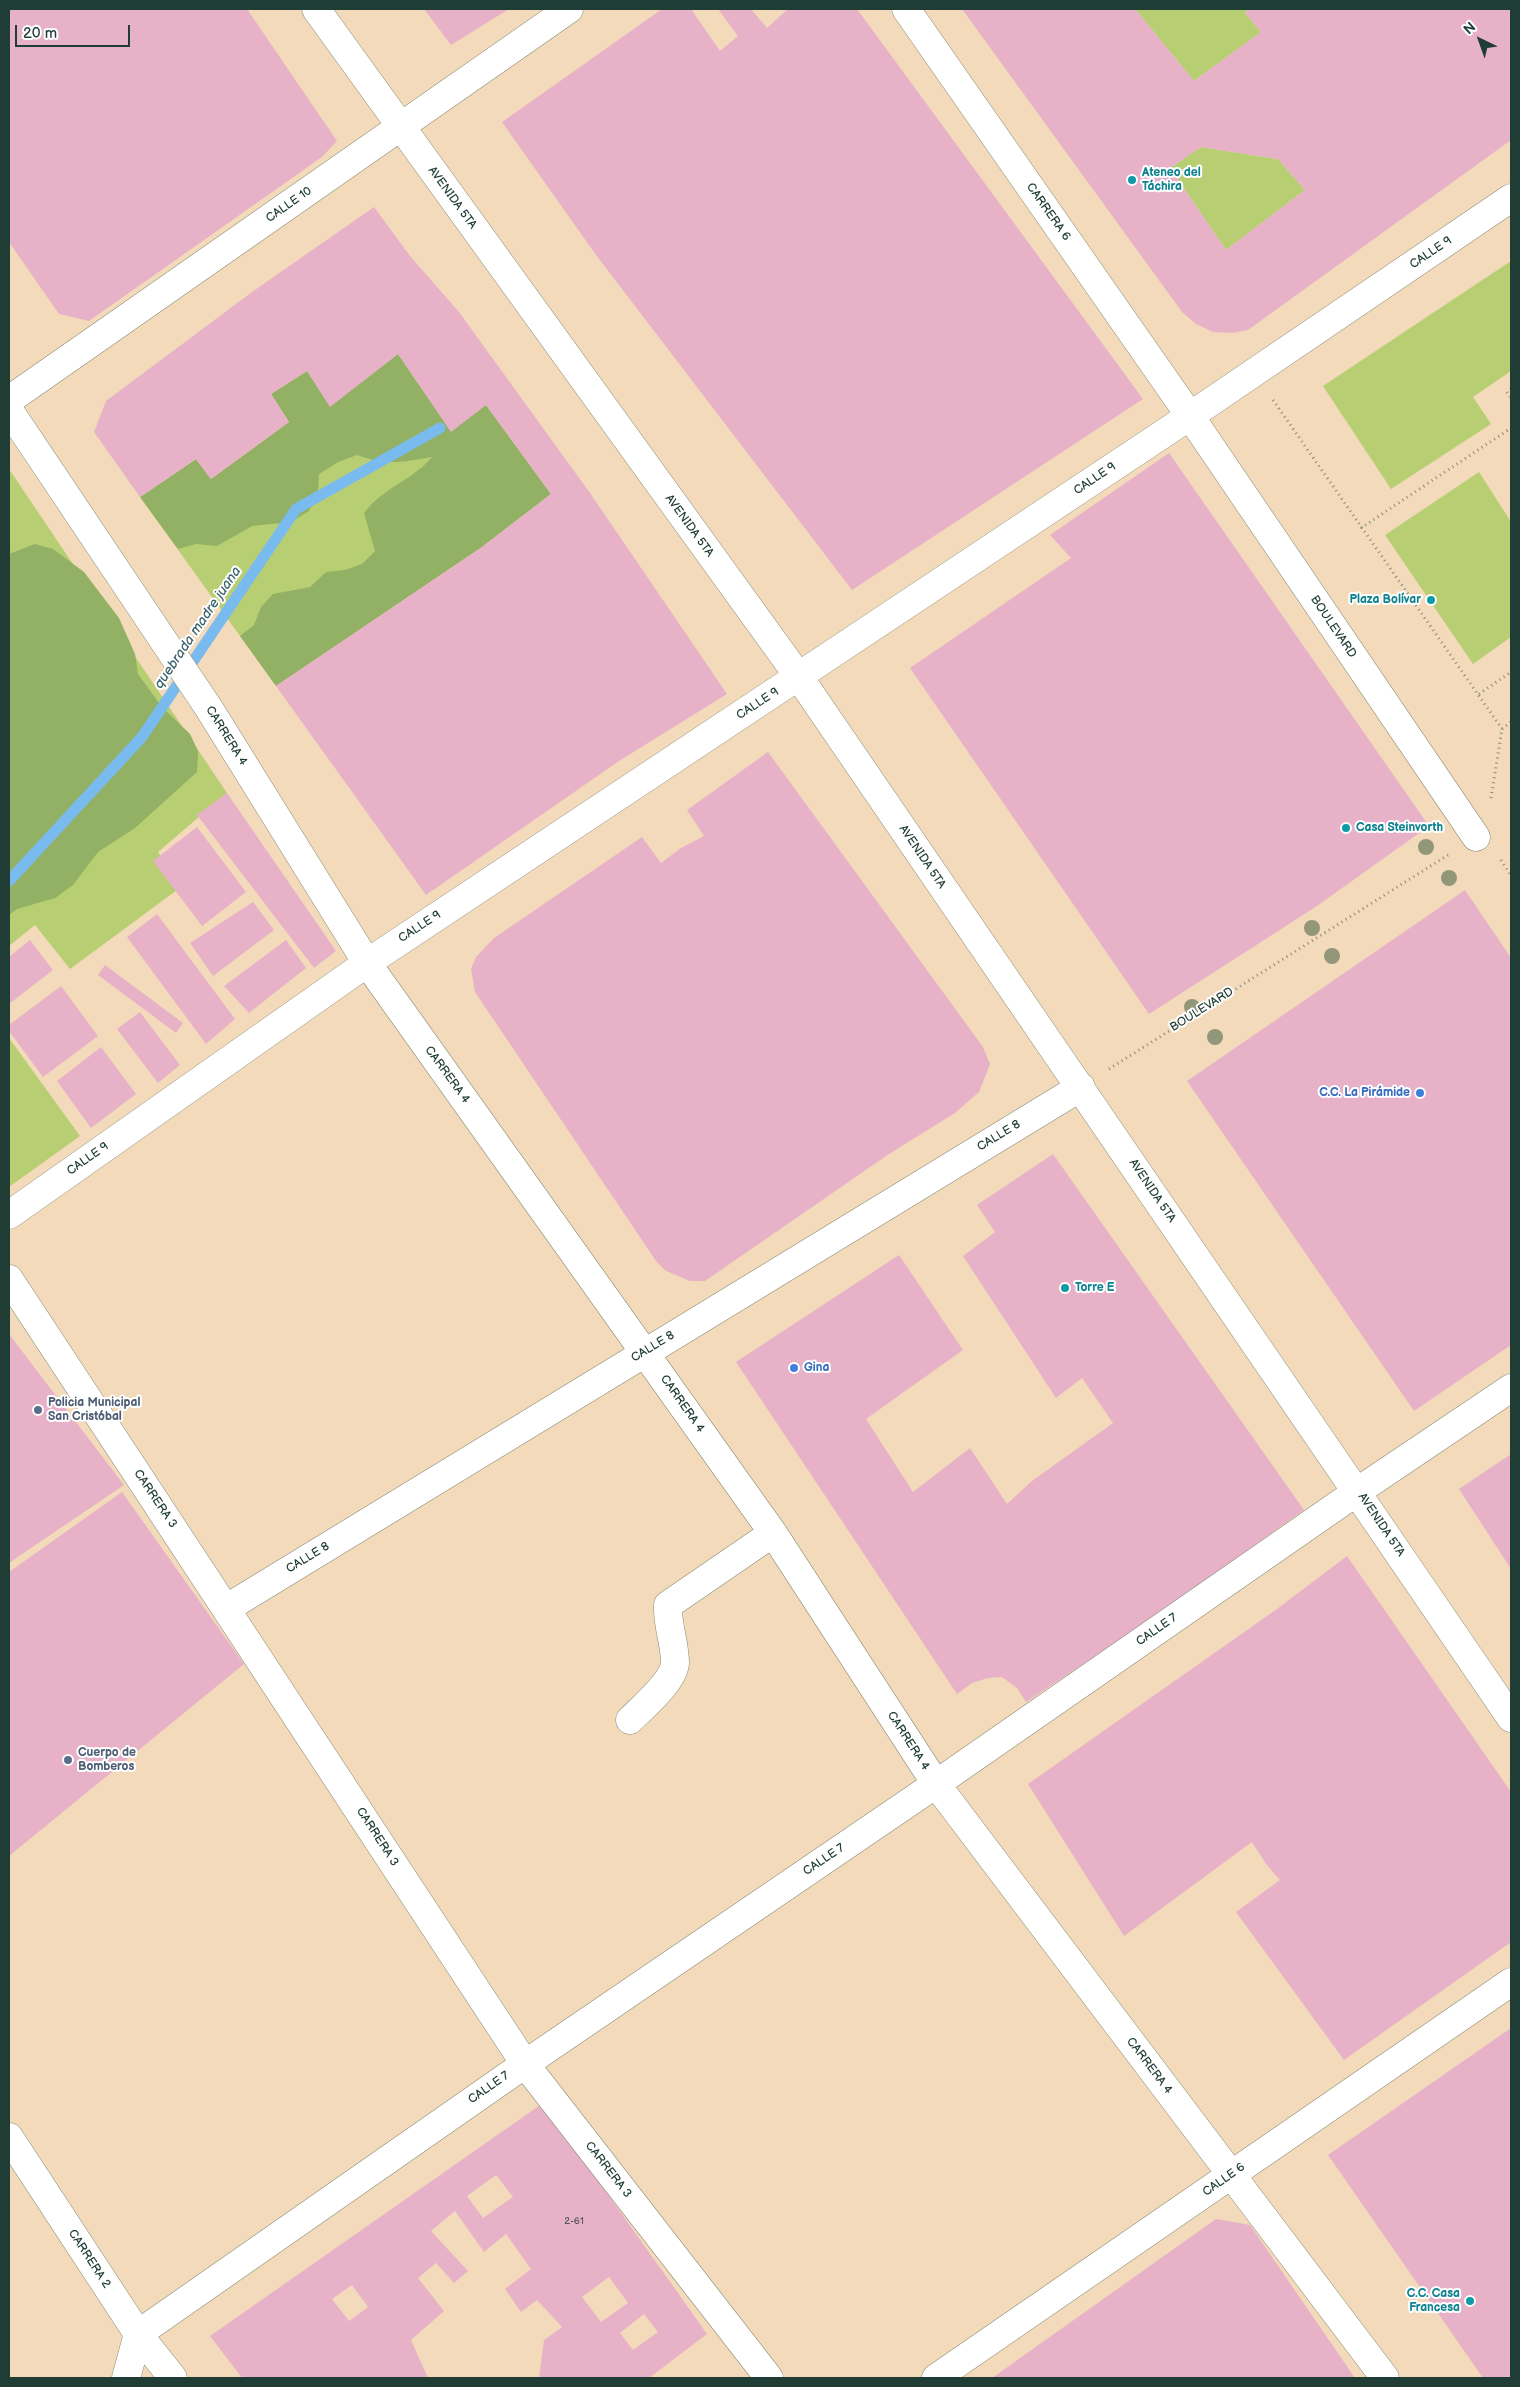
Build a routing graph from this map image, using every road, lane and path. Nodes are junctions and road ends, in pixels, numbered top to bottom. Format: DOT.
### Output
graph roads {
  1 [pos="316,9"];
  2 [pos="569,9"];
  3 [pos="906,9"];
  4 [pos="400,127"];
  5 [pos="1511,198"];
  6 [pos="1511,389"];
  7 [pos="1270,394"];
  8 [pos="1511,398"];
  9 [pos="9,400"];
  10 [pos="9,410"];
  11 [pos="1190,416"];
  12 [pos="1511,428"];
  13 [pos="1361,528"];
  14 [pos="1511,672"];
  15 [pos="799,677"];
  16 [pos="1479,694"];
  17 [pos="1511,722"];
  18 [pos="1502,729"];
  19 [pos="1484,837"];
  20 [pos="1502,864"];
  21 [pos="1511,876"];
  22 [pos="367,963"];
  23 [pos="1080,1087"];
  24 [pos="9,1215"];
  25 [pos="9,1279"];
  26 [pos="645,1352"];
  27 [pos="1511,1388"];
  28 [pos="1358,1491"];
  29 [pos="773,1532"];
  30 [pos="227,1608"];
  31 [pos="1511,1718"];
  32 [pos="630,1720"];
  33 [pos="936,1784"];
  34 [pos="1511,1982"];
  35 [pos="525,2064"];
  36 [pos="9,2137"];
  37 [pos="1230,2175"];
  38 [pos="138,2334"];
  39 [pos="126,2378"];
  40 [pos="173,2378"];
  41 [pos="770,2378"];
  42 [pos="936,2378"];
  43 [pos="1385,2378"];
  1 -- 4 [label="street, AVENIDA 5TA"];
  2 -- 4 [label="street, CALLE 10"];
  3 -- 11 [label="street, CARRERA 6"];
  4 -- 9 [label="street, CALLE 10"];
  4 -- 15 [label="street, AVENIDA 5TA"];
  5 -- 11 [label="street, CALLE 9"];
  6 -- 8 [label="path"];
  7 -- 13 [label="path"];
  10 -- 22 [label="street, CARRERA 4"];
  11 -- 15 [label="street, CALLE 9"];
  11 -- 19 [label="street, BOULEVARD"];
  12 -- 13 [label="path"];
  13 -- 16 [label="path"];
  14 -- 16 [label="path"];
  15 -- 22 [label="street, CALLE 9"];
  15 -- 23 [label="street, AVENIDA 5TA"];
  16 -- 18 [label="path"];
  17 -- 18 [label="path"];
  18 -- 19 [label="path"];
  19 -- 23 [label="path, BOULEVARD"];
  20 -- 21 [label="path"];
  22 -- 24 [label="street, CALLE 9"];
  22 -- 26 [label="street, CARRERA 4"];
  23 -- 26 [label="street, CALLE 8"];
  23 -- 28 [label="street, AVENIDA 5TA"];
  25 -- 30 [label="street, CARRERA 3"];
  26 -- 29 [label="street, CARRERA 4"];
  26 -- 30 [label="street, CALLE 8"];
  27 -- 28 [label="street, CALLE 7"];
  28 -- 31 [label="street, AVENIDA 5TA"];
  28 -- 33 [label="street, CALLE 7"];
  29 -- 32 [label="street"];
  29 -- 33 [label="street, CARRERA 4"];
  30 -- 35 [label="street, CARRERA 3"];
  33 -- 35 [label="street, CALLE 7"];
  33 -- 37 [label="street, CARRERA 4"];
  34 -- 37 [label="street, CALLE 6"];
  35 -- 38 [label="street, CALLE 7"];
  35 -- 41 [label="street, CARRERA 3"];
  36 -- 38 [label="street, CARRERA 2"];
  37 -- 42 [label="street, CALLE 6"];
  37 -- 43 [label="street, CARRERA 4"];
  38 -- 39 [label="street"];
  38 -- 40 [label="street, CARRERA 2"];
}
